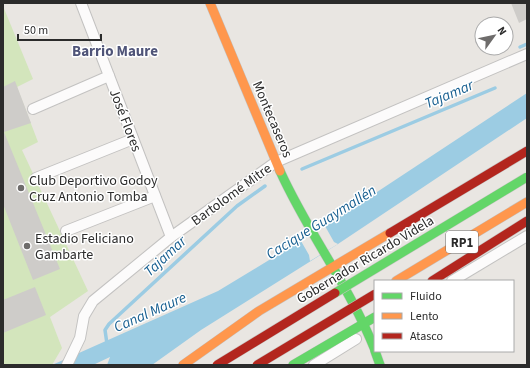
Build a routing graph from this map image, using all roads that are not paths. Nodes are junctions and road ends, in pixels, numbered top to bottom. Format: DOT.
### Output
graph roads {
  1 [pos="81,3"];
  2 [pos="210,3"];
  3 [pos="527,54"];
  4 [pos="109,76"];
  5 [pos="33,109"];
  6 [pos="133,139"];
  7 [pos="527,151"];
  8 [pos="276,162"];
  9 [pos="527,177"];
  10 [pos="36,178"];
  11 [pos="155,196"];
  12 [pos="527,202"];
  13 [pos="527,221"];
  14 [pos="66,231"];
  15 [pos="527,236"];
  16 [pos="171,237"];
  17 [pos="332,268"];
  18 [pos="398,280"];
  19 [pos="434,280"];
  20 [pos="454,280"];
  21 [pos="374,295"];
  22 [pos="369,327"];
  23 [pos="374,346"];
  24 [pos="376,352"];
  25 [pos="69,361"];
  26 [pos="183,365"];
  27 [pos="217,365"];
  28 [pos="257,365"];
  29 [pos="293,365"];
  30 [pos="314,365"];
  31 [pos="380,365"];
  1 -- 4 [label="street, José Flores"];
  2 -- 8 [label="main road, Montecaseros"];
  3 -- 8 [label="street, Bartolomé Mitre"];
  4 -- 5 [label="street"];
  4 -- 6 [label="street, José Flores"];
  6 -- 10 [label="street"];
  6 -- 11 [label="street, José Flores"];
  7 -- 17 [label="main road"];
  8 -- 16 [label="street, Bartolomé Mitre"];
  8 -- 17 [label="main road, Montecaseros"];
  9 -- 27 [label="main road, Gobernador Ricardo Videla / RP1, bridge"];
  11 -- 14 [label="street"];
  11 -- 16 [label="street, José Flores"];
  12 -- 18 [label="main road, RP1"];
  13 -- 19 [label="main road"];
  15 -- 20 [label="street"];
  16 -- 25 [label="street, Bartolomé Mitre"];
  17 -- 22 [label="main road, Montecaseros"];
  17 -- 26 [label="main road"];
  21 -- 28 [label="main road, bridge"];
  22 -- 23 [label="main road, Montecaseros"];
  22 -- 29 [label="main road"];
  22 -- 30 [label="street"];
  24 -- 31 [label="main road, Montecaseros"];
}
